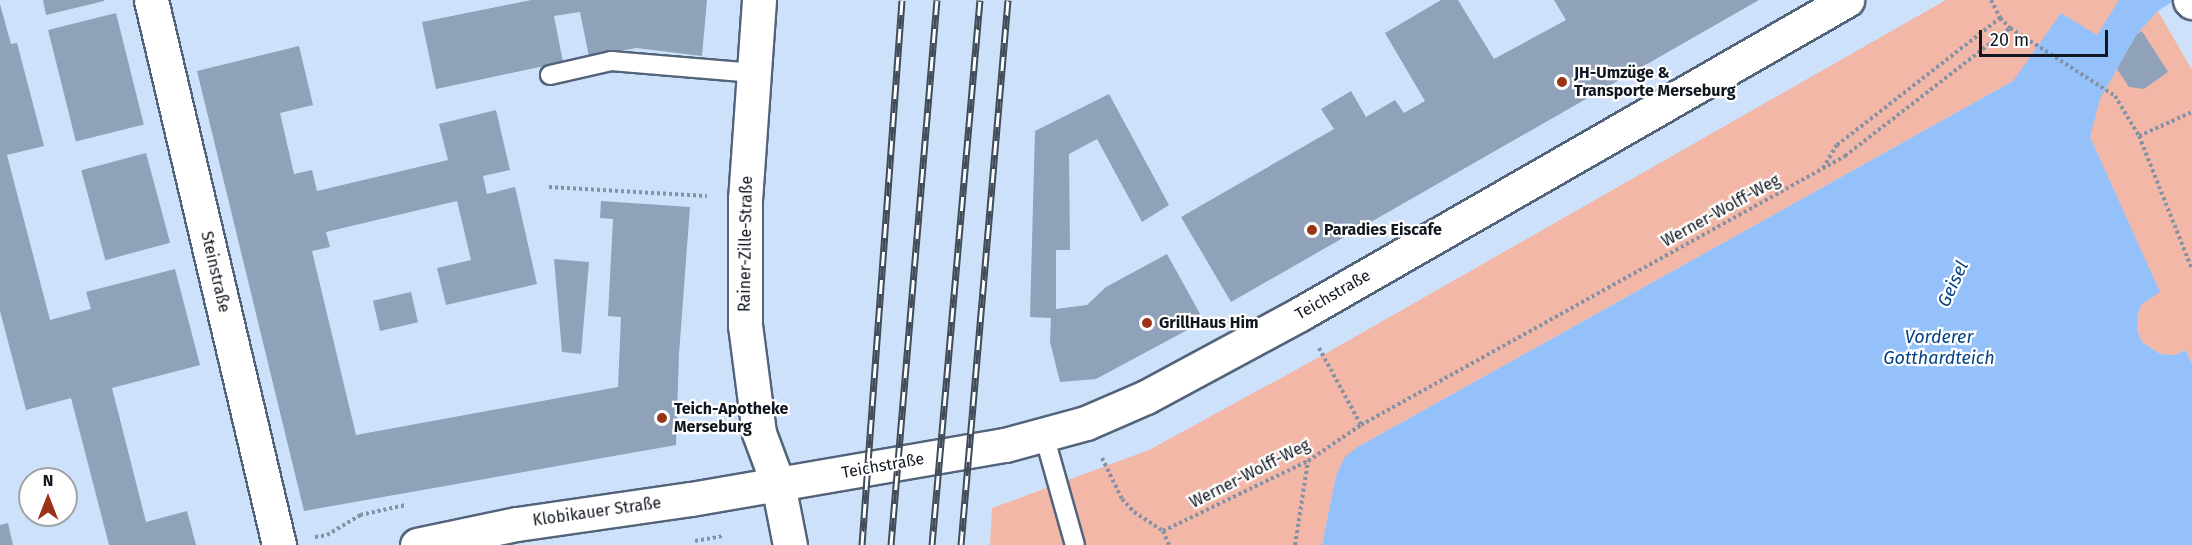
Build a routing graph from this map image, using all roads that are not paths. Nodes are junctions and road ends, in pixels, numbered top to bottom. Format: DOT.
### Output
graph roads {
  1 [pos="151,0"];
  2 [pos="759,0"];
  3 [pos="1847,0"];
  4 [pos="754,73"];
  5 [pos="550,75"];
  6 [pos="1044,435"];
  7 [pos="778,484"];
  8 [pos="279,545"];
  9 [pos="417,545"];
  10 [pos="790,545"];
  11 [pos="1075,545"];
  1 -- 8 [label="street, Steinstraße"];
  2 -- 4 [label="street, Rainer-Zille-Straße"];
  3 -- 6 [label="street, Teichstraße"];
  4 -- 5 [label="lane"];
  4 -- 7 [label="street, Rainer-Zille-Straße"];
  6 -- 7 [label="street, Teichstraße"];
  6 -- 11 [label="lane"];
  7 -- 9 [label="street, Klobikauer Straße"];
  7 -- 10 [label="street, Rainer-Zille-Straße"];
}
